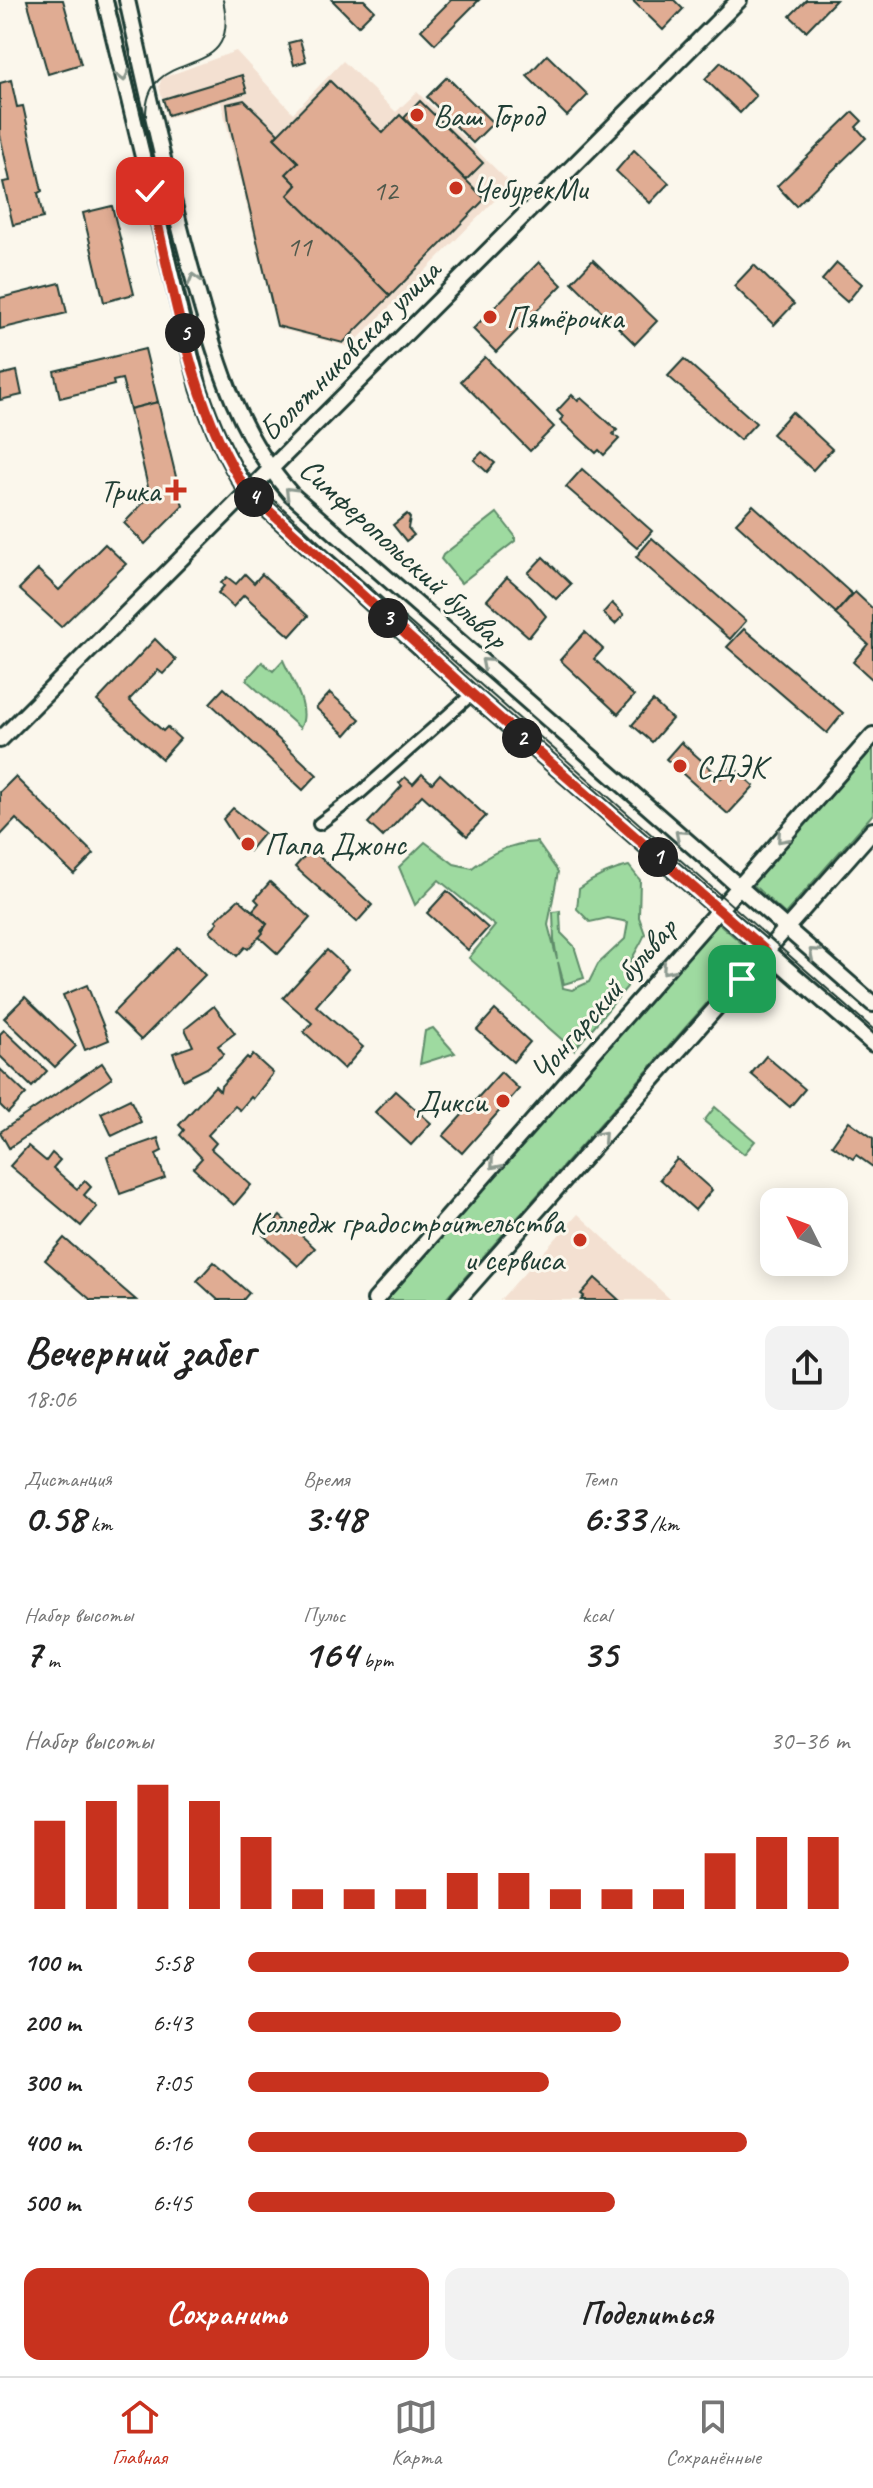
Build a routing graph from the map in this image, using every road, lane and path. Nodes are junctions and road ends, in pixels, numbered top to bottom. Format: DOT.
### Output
graph roads {
  1 [pos="105,0"];
  2 [pos="127,0"];
  3 [pos="739,0"];
  4 [pos="268,469"];
  5 [pos="247,491"];
  6 [pos="472,694"];
  7 [pos="873,735"];
  8 [pos="0,740"];
  9 [pos="319,824"];
  10 [pos="873,830"];
  11 [pos="738,887"];
  12 [pos="718,910"];
  13 [pos="786,929"];
  14 [pos="766,951"];
  15 [pos="873,1004"];
  16 [pos="873,1044"];
  17 [pos="375,1300"];
  18 [pos="458,1300"];
  1 -- 5 [label="main road, Симферопольский бульвар, one-way"];
  4 -- 2 [label="main road, Симферопольский бульвар, one-way"];
  3 -- 4 [label="main road, Болотниковская улица"];
  4 -- 5 [label="main road, Болотниковская улица"];
  11 -- 4 [label="main road, Симферопольский бульвар, one-way"];
  5 -- 6 [label="main road, Симферопольский бульвар"];
  5 -- 8 [label="main road, Болотниковская улица"];
  6 -- 9 [label="street"];
  6 -- 12 [label="main road, Симферопольский бульвар"];
  7 -- 11 [label="main road, Чонгарский бульвар, one-way"];
  10 -- 13 [label="main road"];
  11 -- 12 [label="main road, Чонгарский бульвар"];
  11 -- 13 [label="main road, Симферопольский бульвар"];
  12 -- 14 [label="main road, Симферопольский бульвар"];
  12 -- 17 [label="main road, Чонгарский бульвар, one-way"];
  13 -- 14 [label="main road"];
  15 -- 13 [label="main road, Симферопольский бульвар, one-way"];
  14 -- 16 [label="main road, Симферопольский бульвар"];
  18 -- 14 [label="main road, one-way"];
}
